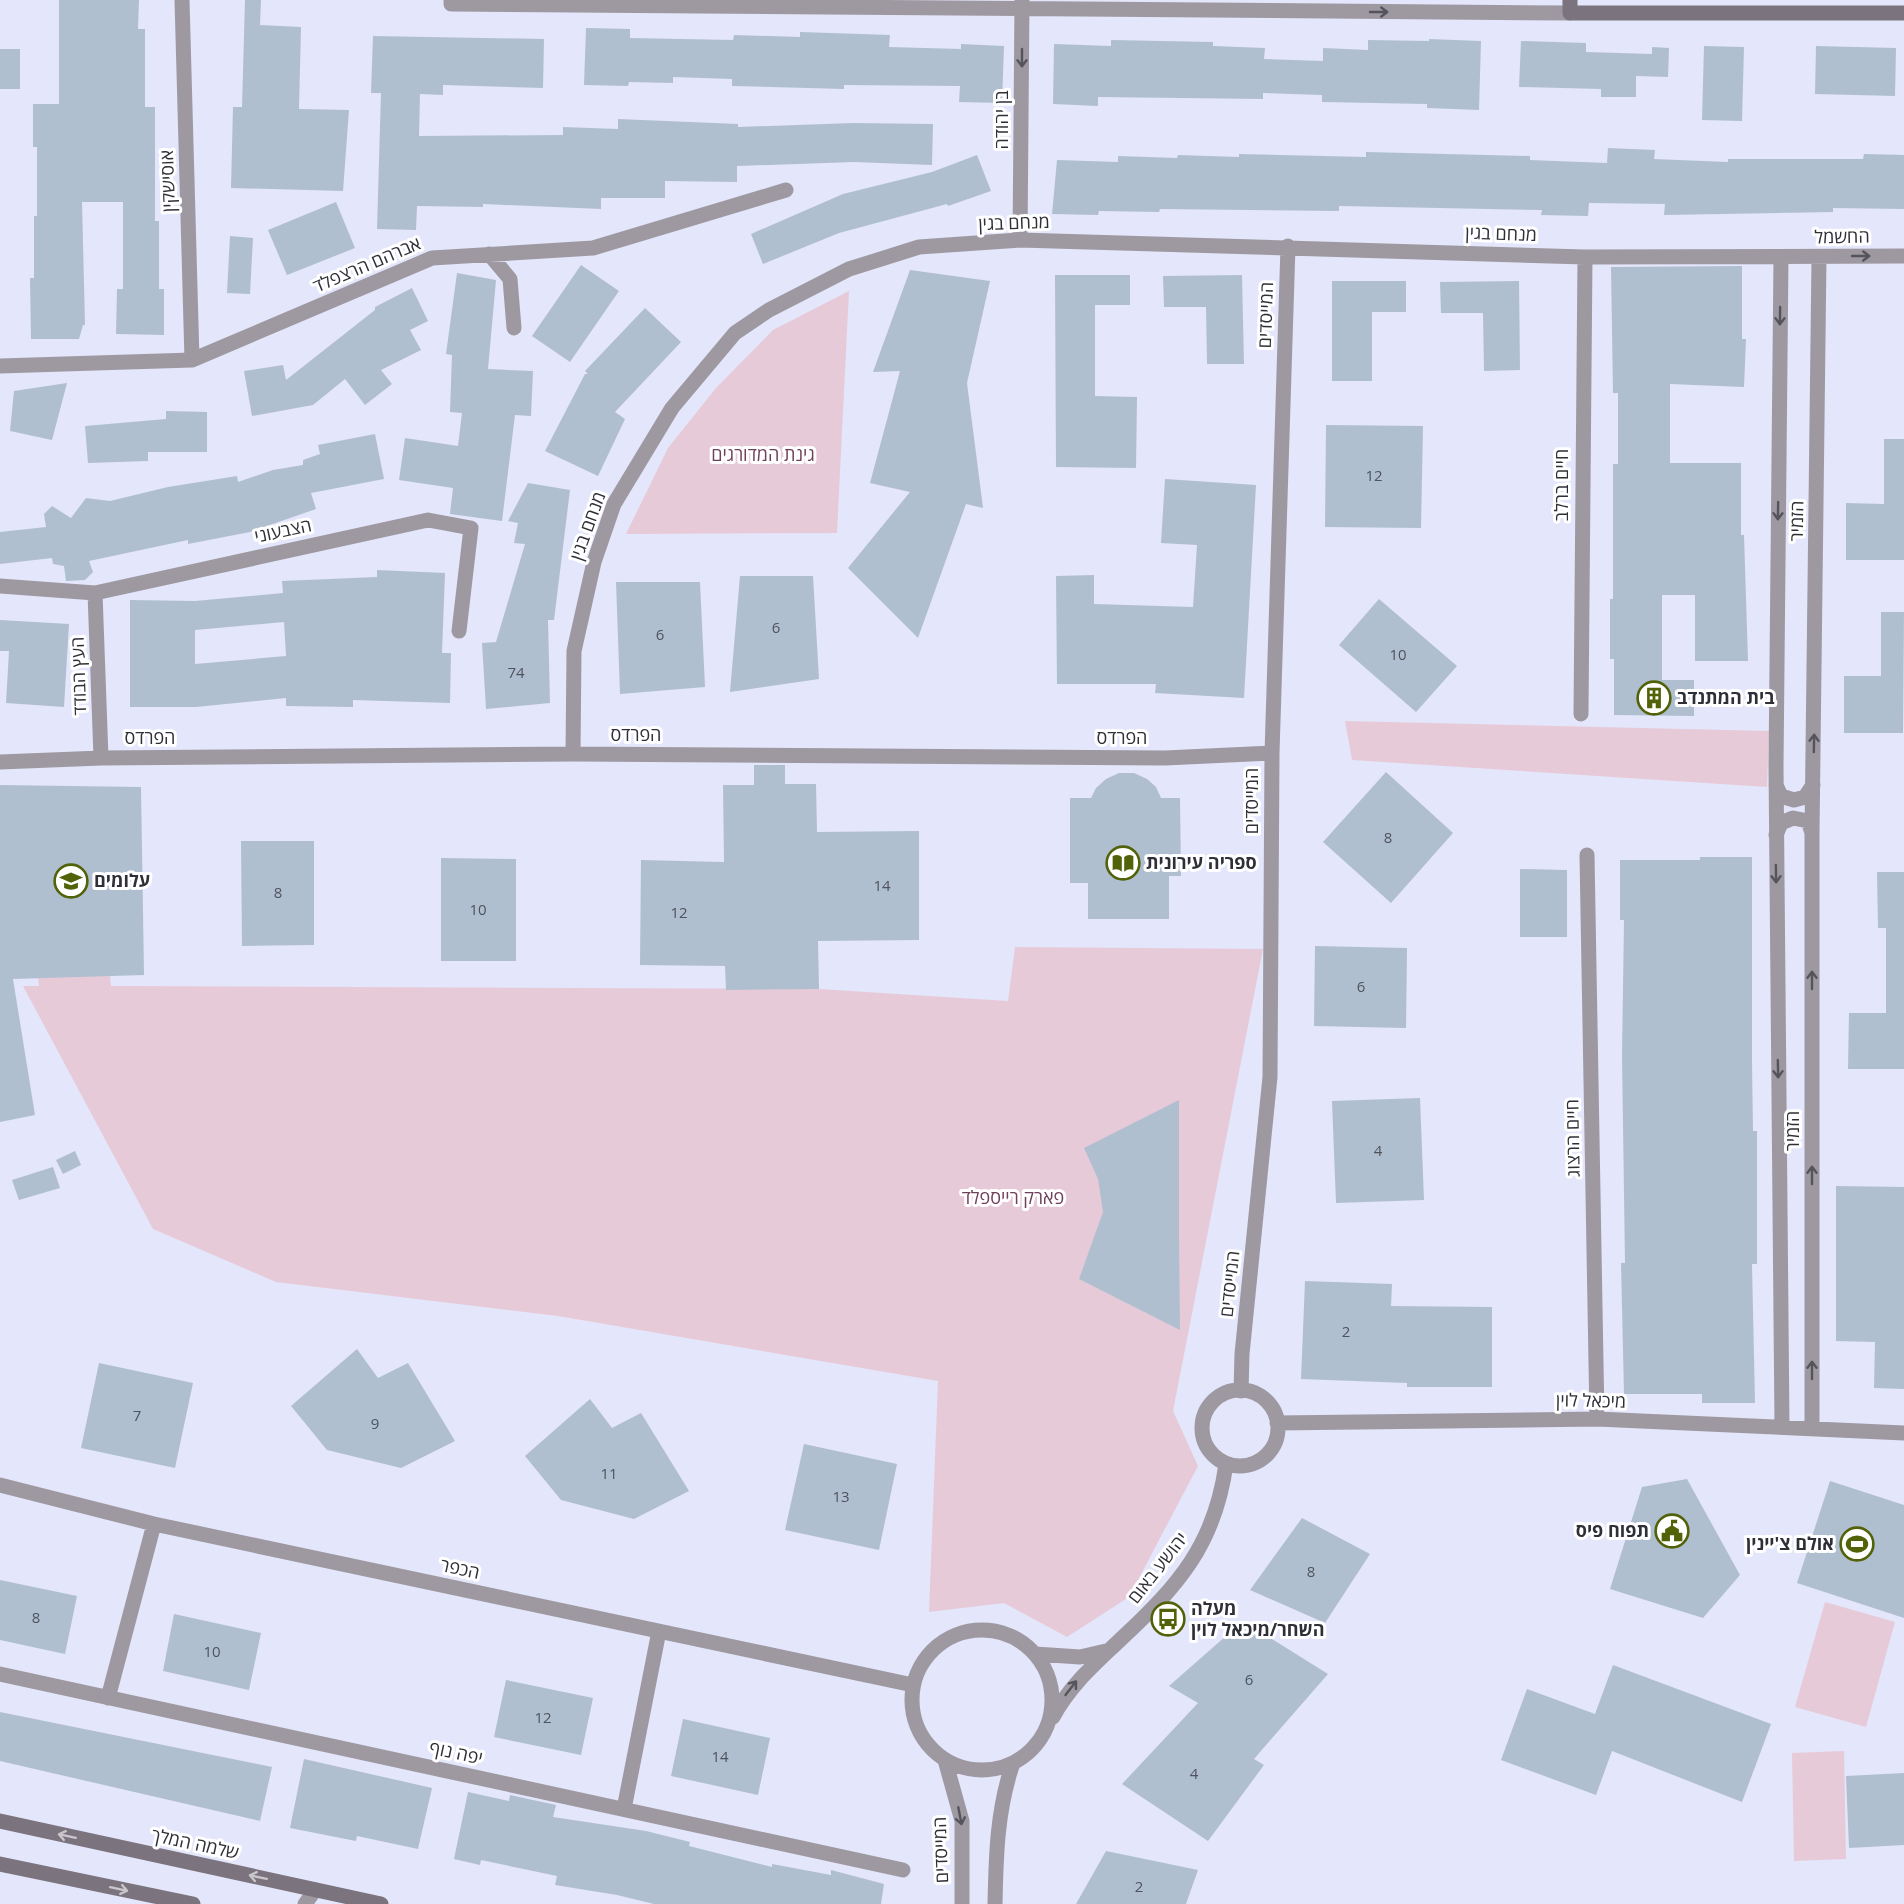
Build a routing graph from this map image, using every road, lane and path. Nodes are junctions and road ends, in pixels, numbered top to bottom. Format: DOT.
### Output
graph roads {
  1 [pos="182,0"];
  2 [pos="451,2"];
  3 [pos="722,3"];
  4 [pos="1022,5"];
  5 [pos="1321,6"];
  6 [pos="1570,7"];
  7 [pos="1895,9"];
  8 [pos="786,190"];
  9 [pos="1020,240"];
  10 [pos="1288,246"];
  11 [pos="489,254"];
  12 [pos="1904,256"];
  13 [pos="1585,257"];
  14 [pos="1781,257"];
  15 [pos="1819,257"];
  16 [pos="514,328"];
  17 [pos="192,360"];
  18 [pos="0,366"];
  19 [pos="0,586"];
  20 [pos="95,593"];
  21 [pos="459,631"];
  22 [pos="1581,714"];
  23 [pos="1272,753"];
  24 [pos="573,754"];
  25 [pos="101,758"];
  26 [pos="0,762"];
  27 [pos="1776,785"];
  28 [pos="1813,785"];
  29 [pos="1812,833"];
  30 [pos="1776,836"];
  31 [pos="1587,855"];
  32 [pos="1241,1391"];
  33 [pos="1597,1419"];
  34 [pos="1277,1423"];
  35 [pos="1782,1427"];
  36 [pos="1812,1428"];
  37 [pos="1904,1433"];
  38 [pos="1226,1464"];
  39 [pos="0,1485"];
  40 [pos="154,1524"];
  41 [pos="659,1631"];
  42 [pos="1109,1650"];
  43 [pos="1035,1654"];
  44 [pos="0,1674"];
  45 [pos="913,1686"];
  46 [pos="108,1698"];
  47 [pos="1043,1736"];
  48 [pos="945,1760"];
  49 [pos="1013,1763"];
  50 [pos="624,1809"];
  51 [pos="0,1821"];
  52 [pos="0,1864"];
  53 [pos="903,1870"];
  54 [pos="315,1897"];
  55 [pos="193,1904"];
  56 [pos="305,1904"];
  57 [pos="381,1904"];
  58 [pos="962,1904"];
  59 [pos="995,1904"];
  1 -- 17 [label="street, אוסישקין"];
  2 -- 3 [label="street"];
  3 -- 4 [label="street"];
  4 -- 5 [label="street"];
  4 -- 9 [label="street, בן יהודה, one-way"];
  5 -- 6 [label="street, one-way"];
  6 -- 7 [label="street"];
  8 -- 11 [label="street, אברהם הרצפלד"];
  9 -- 10 [label="street, מנחם בגין"];
  9 -- 24 [label="street, מנחם בגין"];
  10 -- 13 [label="street, מנחם בגין"];
  10 -- 23 [label="street, המייסדים"];
  11 -- 16 [label="street"];
  11 -- 17 [label="street, אברהם הרצפלד"];
  15 -- 12 [label="street, החשמל, one-way"];
  13 -- 14 [label="street, מנחם בגין"];
  13 -- 22 [label="street, חיים ברלב"];
  14 -- 15 [label="street, החשמל"];
  14 -- 27 [label="street, הזמיר, one-way"];
  28 -- 15 [label="street, הזמיר, one-way"];
  17 -- 18 [label="street, אברהם הרצפלד"];
  19 -- 20 [label="street, הצבעוני"];
  20 -- 21 [label="street, הצבעוני"];
  20 -- 25 [label="street, העץ הבודד"];
  23 -- 24 [label="street, הפרדס"];
  23 -- 32 [label="street, המייסדים"];
  24 -- 25 [label="street, הפרדס"];
  25 -- 26 [label="street, הפרדס"];
  27 -- 28 [label="street"];
  27 -- 30 [label="street, הזמיר"];
  28 -- 29 [label="street, הזמיר"];
  29 -- 30 [label="street"];
  36 -- 29 [label="street, הזמיר, one-way"];
  30 -- 35 [label="street, הזמיר, one-way"];
  31 -- 33 [label="street, חיים הרצוג"];
  32 -- 34 [label="street"];
  32 -- 38 [label="street"];
  33 -- 34 [label="street, מיכאל לוין"];
  33 -- 35 [label="street, מיכאל לוין"];
  34 -- 38 [label="street"];
  35 -- 36 [label="street, מיכאל לוין"];
  36 -- 37 [label="street, מיכאל לוין"];
  38 -- 42 [label="street, יהושע באום"];
  39 -- 40 [label="street, הכפר"];
  40 -- 41 [label="street, הכפר"];
  40 -- 46 [label="street"];
  41 -- 45 [label="street, הכפר"];
  41 -- 50 [label="street"];
  42 -- 43 [label="street"];
  47 -- 42 [label="street, one-way"];
  43 -- 45 [label="street"];
  43 -- 47 [label="street"];
  44 -- 46 [label="street, יפה נוף"];
  45 -- 48 [label="street"];
  46 -- 50 [label="street, יפה נוף"];
  47 -- 49 [label="street"];
  48 -- 49 [label="street"];
  48 -- 58 [label="street, המייסדים, one-way"];
  49 -- 59 [label="street"];
  50 -- 53 [label="street, יפה נוף"];
  54 -- 51 [label="street, שלמה המלך, one-way"];
  52 -- 55 [label="street, one-way"];
  54 -- 56 [label="street"];
  54 -- 57 [label="street, שלמה המלך"];
}
